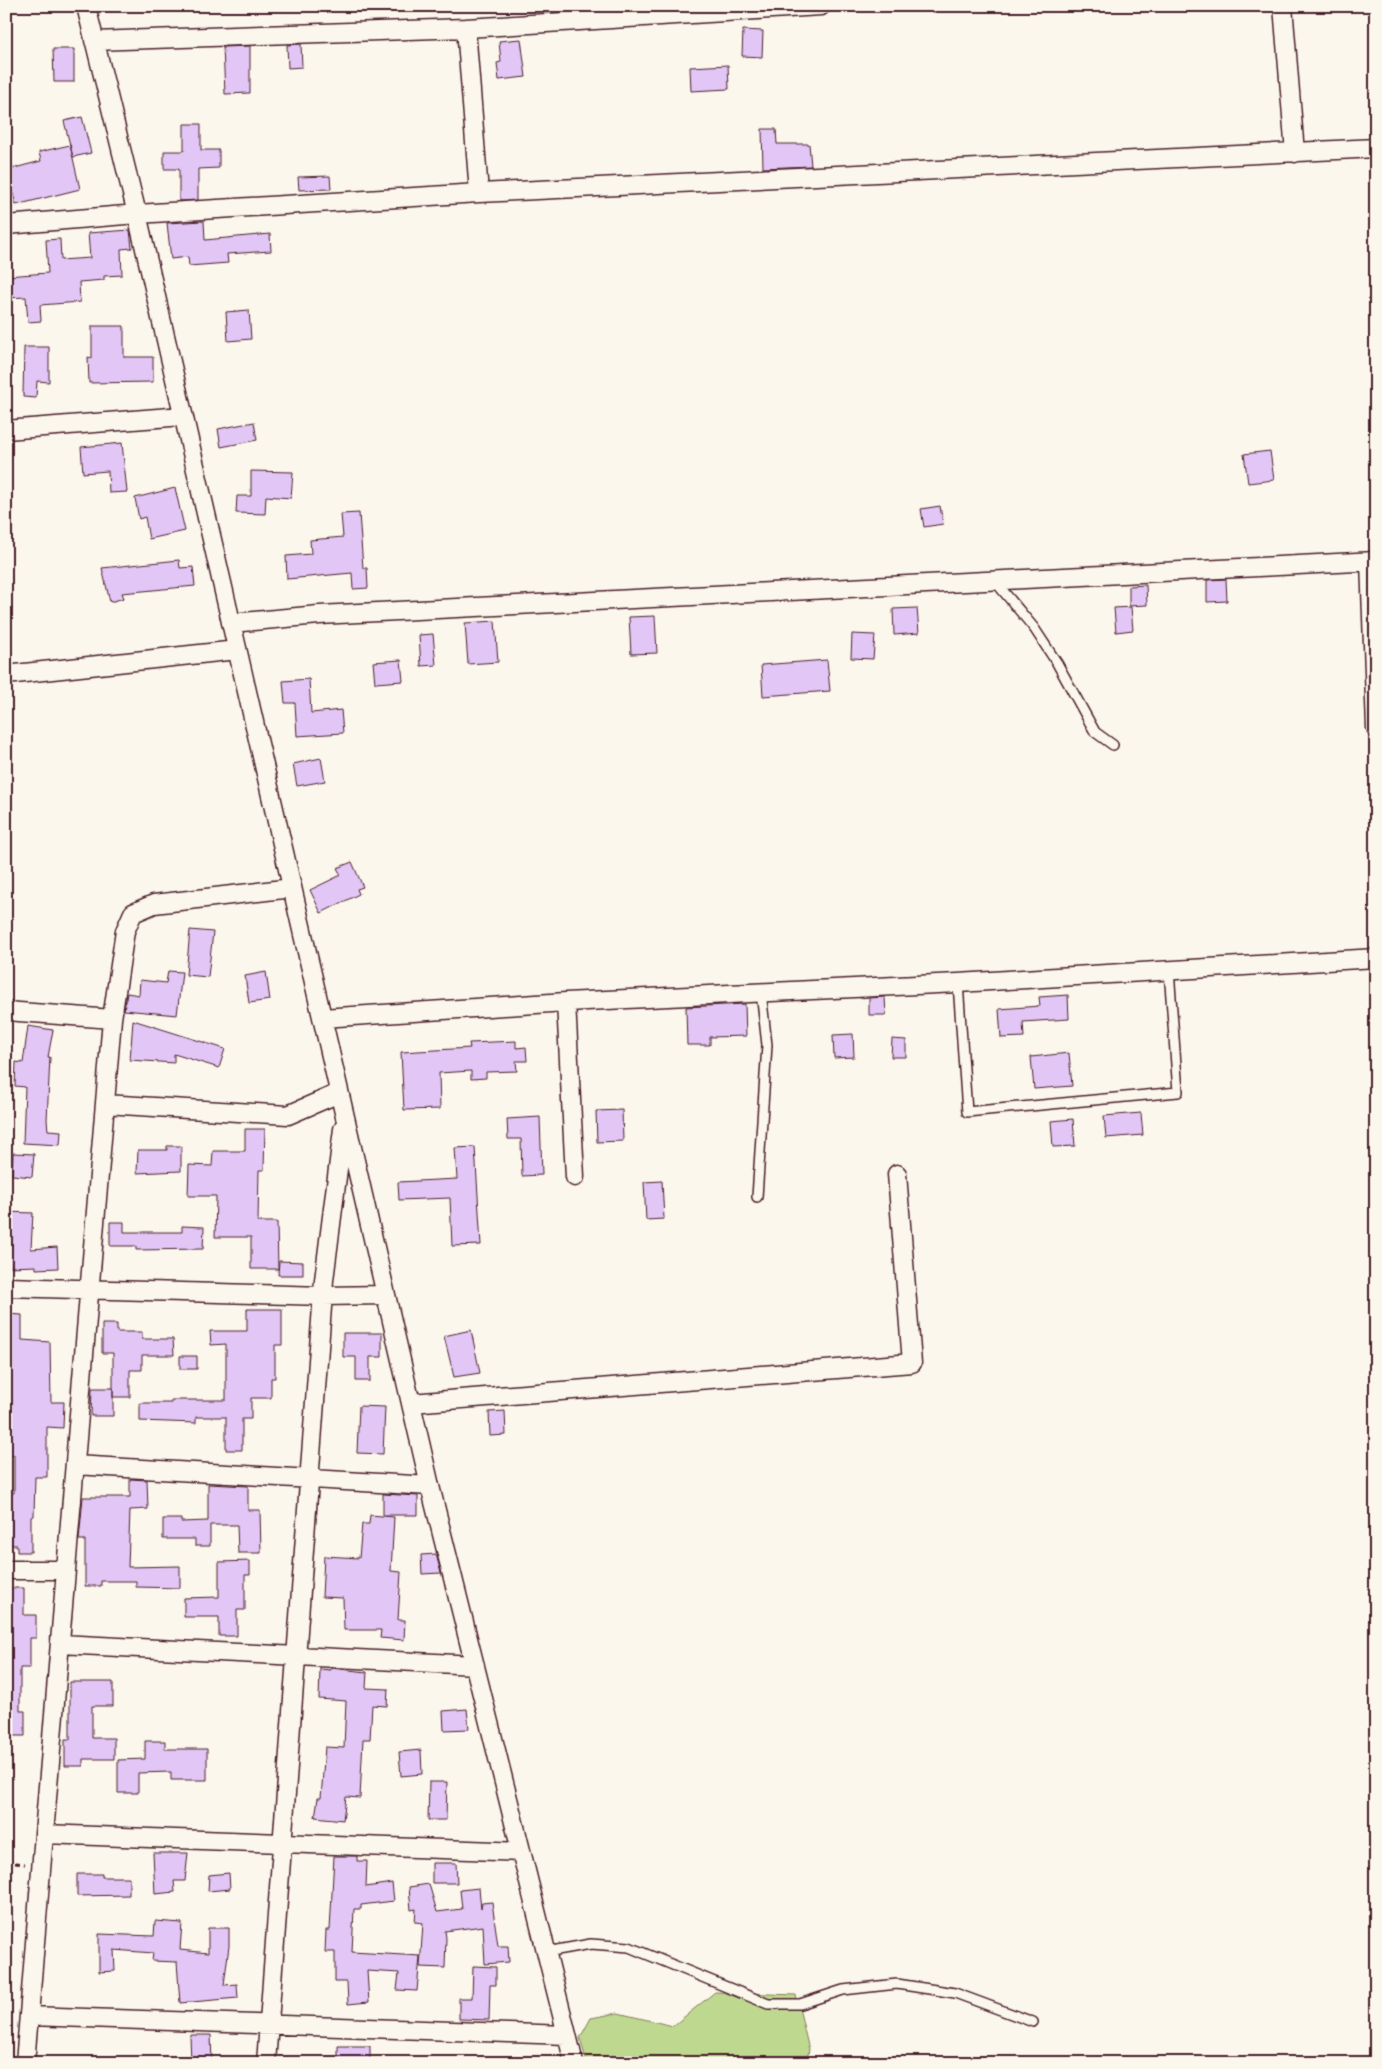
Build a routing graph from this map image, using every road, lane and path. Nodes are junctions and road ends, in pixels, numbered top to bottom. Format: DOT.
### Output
graph roads {
  1 [pos="86,6"];
  2 [pos="821,6"];
  3 [pos="1283,6"];
  4 [pos="466,28"];
  5 [pos="94,41"];
  6 [pos="1376,148"];
  7 [pos="1295,153"];
  8 [pos="479,193"];
  9 [pos="136,214"];
  10 [pos="6,225"];
  11 [pos="183,416"];
  12 [pos="6,430"];
  13 [pos="1373,561"];
  14 [pos="994,580"];
  15 [pos="231,623"];
  16 [pos="237,650"];
  17 [pos="6,675"];
  18 [pos="1376,729"];
  19 [pos="1113,745"];
  20 [pos="292,888"];
  21 [pos="1376,958"];
  22 [pos="1169,970"];
  23 [pos="958,983"];
  24 [pos="761,992"];
  25 [pos="566,1002"];
  26 [pos="6,1011"];
  27 [pos="322,1018"];
  28 [pos="112,1019"];
  29 [pos="339,1093"];
  30 [pos="105,1104"];
  31 [pos="345,1116"];
  32 [pos="897,1174"];
  33 [pos="575,1177"];
  34 [pos="757,1197"];
  35 [pos="6,1287"];
  36 [pos="89,1290"];
  37 [pos="386,1295"];
  38 [pos="323,1296"];
  39 [pos="411,1403"];
  40 [pos="75,1465"];
  41 [pos="309,1479"];
  42 [pos="430,1486"];
  43 [pos="6,1570"];
  44 [pos="66,1570"];
  45 [pos="60,1644"];
  46 [pos="296,1656"];
  47 [pos="475,1665"];
  48 [pos="44,1834"];
  49 [pos="282,1843"];
  50 [pos="521,1852"];
  51 [pos="546,1952"];
  52 [pos="30,2016"];
  53 [pos="1033,2022"];
  54 [pos="269,2025"];
  55 [pos="567,2035"];
  56 [pos="25,2063"];
  57 [pos="266,2063"];
  58 [pos="574,2063"];
  1 -- 5 [label="street"];
  2 -- 4 [label="street"];
  3 -- 7 [label="street"];
  4 -- 5 [label="street"];
  4 -- 8 [label="street"];
  5 -- 9 [label="street"];
  6 -- 7 [label="street"];
  7 -- 8 [label="street"];
  8 -- 9 [label="street"];
  9 -- 10 [label="street"];
  9 -- 11 [label="street"];
  11 -- 12 [label="street"];
  11 -- 15 [label="street"];
  13 -- 14 [label="street"];
  13 -- 18 [label="street"];
  14 -- 15 [label="street"];
  14 -- 19 [label="lane"];
  15 -- 16 [label="street"];
  16 -- 17 [label="street"];
  16 -- 20 [label="street"];
  20 -- 27 [label="street"];
  20 -- 28 [label="street"];
  21 -- 22 [label="street"];
  22 -- 23 [label="street"];
  22 -- 23 [label="lane"];
  23 -- 24 [label="street"];
  24 -- 25 [label="street"];
  24 -- 34 [label="lane"];
  25 -- 27 [label="street"];
  25 -- 33 [label="street"];
  26 -- 28 [label="street"];
  27 -- 29 [label="street"];
  28 -- 30 [label="street"];
  29 -- 30 [label="street"];
  29 -- 31 [label="street"];
  30 -- 36 [label="street"];
  31 -- 37 [label="street"];
  31 -- 38 [label="street"];
  32 -- 39 [label="street"];
  35 -- 36 [label="street"];
  36 -- 38 [label="street"];
  36 -- 40 [label="street"];
  37 -- 38 [label="street"];
  37 -- 39 [label="street"];
  38 -- 41 [label="street"];
  39 -- 42 [label="street"];
  40 -- 41 [label="street"];
  40 -- 44 [label="street"];
  41 -- 42 [label="street"];
  41 -- 46 [label="street"];
  42 -- 47 [label="street"];
  43 -- 44 [label="street"];
  44 -- 45 [label="street"];
  45 -- 46 [label="street"];
  45 -- 48 [label="street"];
  46 -- 47 [label="street"];
  46 -- 49 [label="street"];
  47 -- 50 [label="street"];
  48 -- 49 [label="street"];
  48 -- 52 [label="street"];
  49 -- 50 [label="street"];
  49 -- 54 [label="street"];
  50 -- 51 [label="street"];
  51 -- 53 [label="lane"];
  51 -- 55 [label="street"];
  52 -- 54 [label="street"];
  52 -- 56 [label="street"];
  54 -- 55 [label="street"];
  54 -- 57 [label="street"];
  55 -- 58 [label="street"];
}
